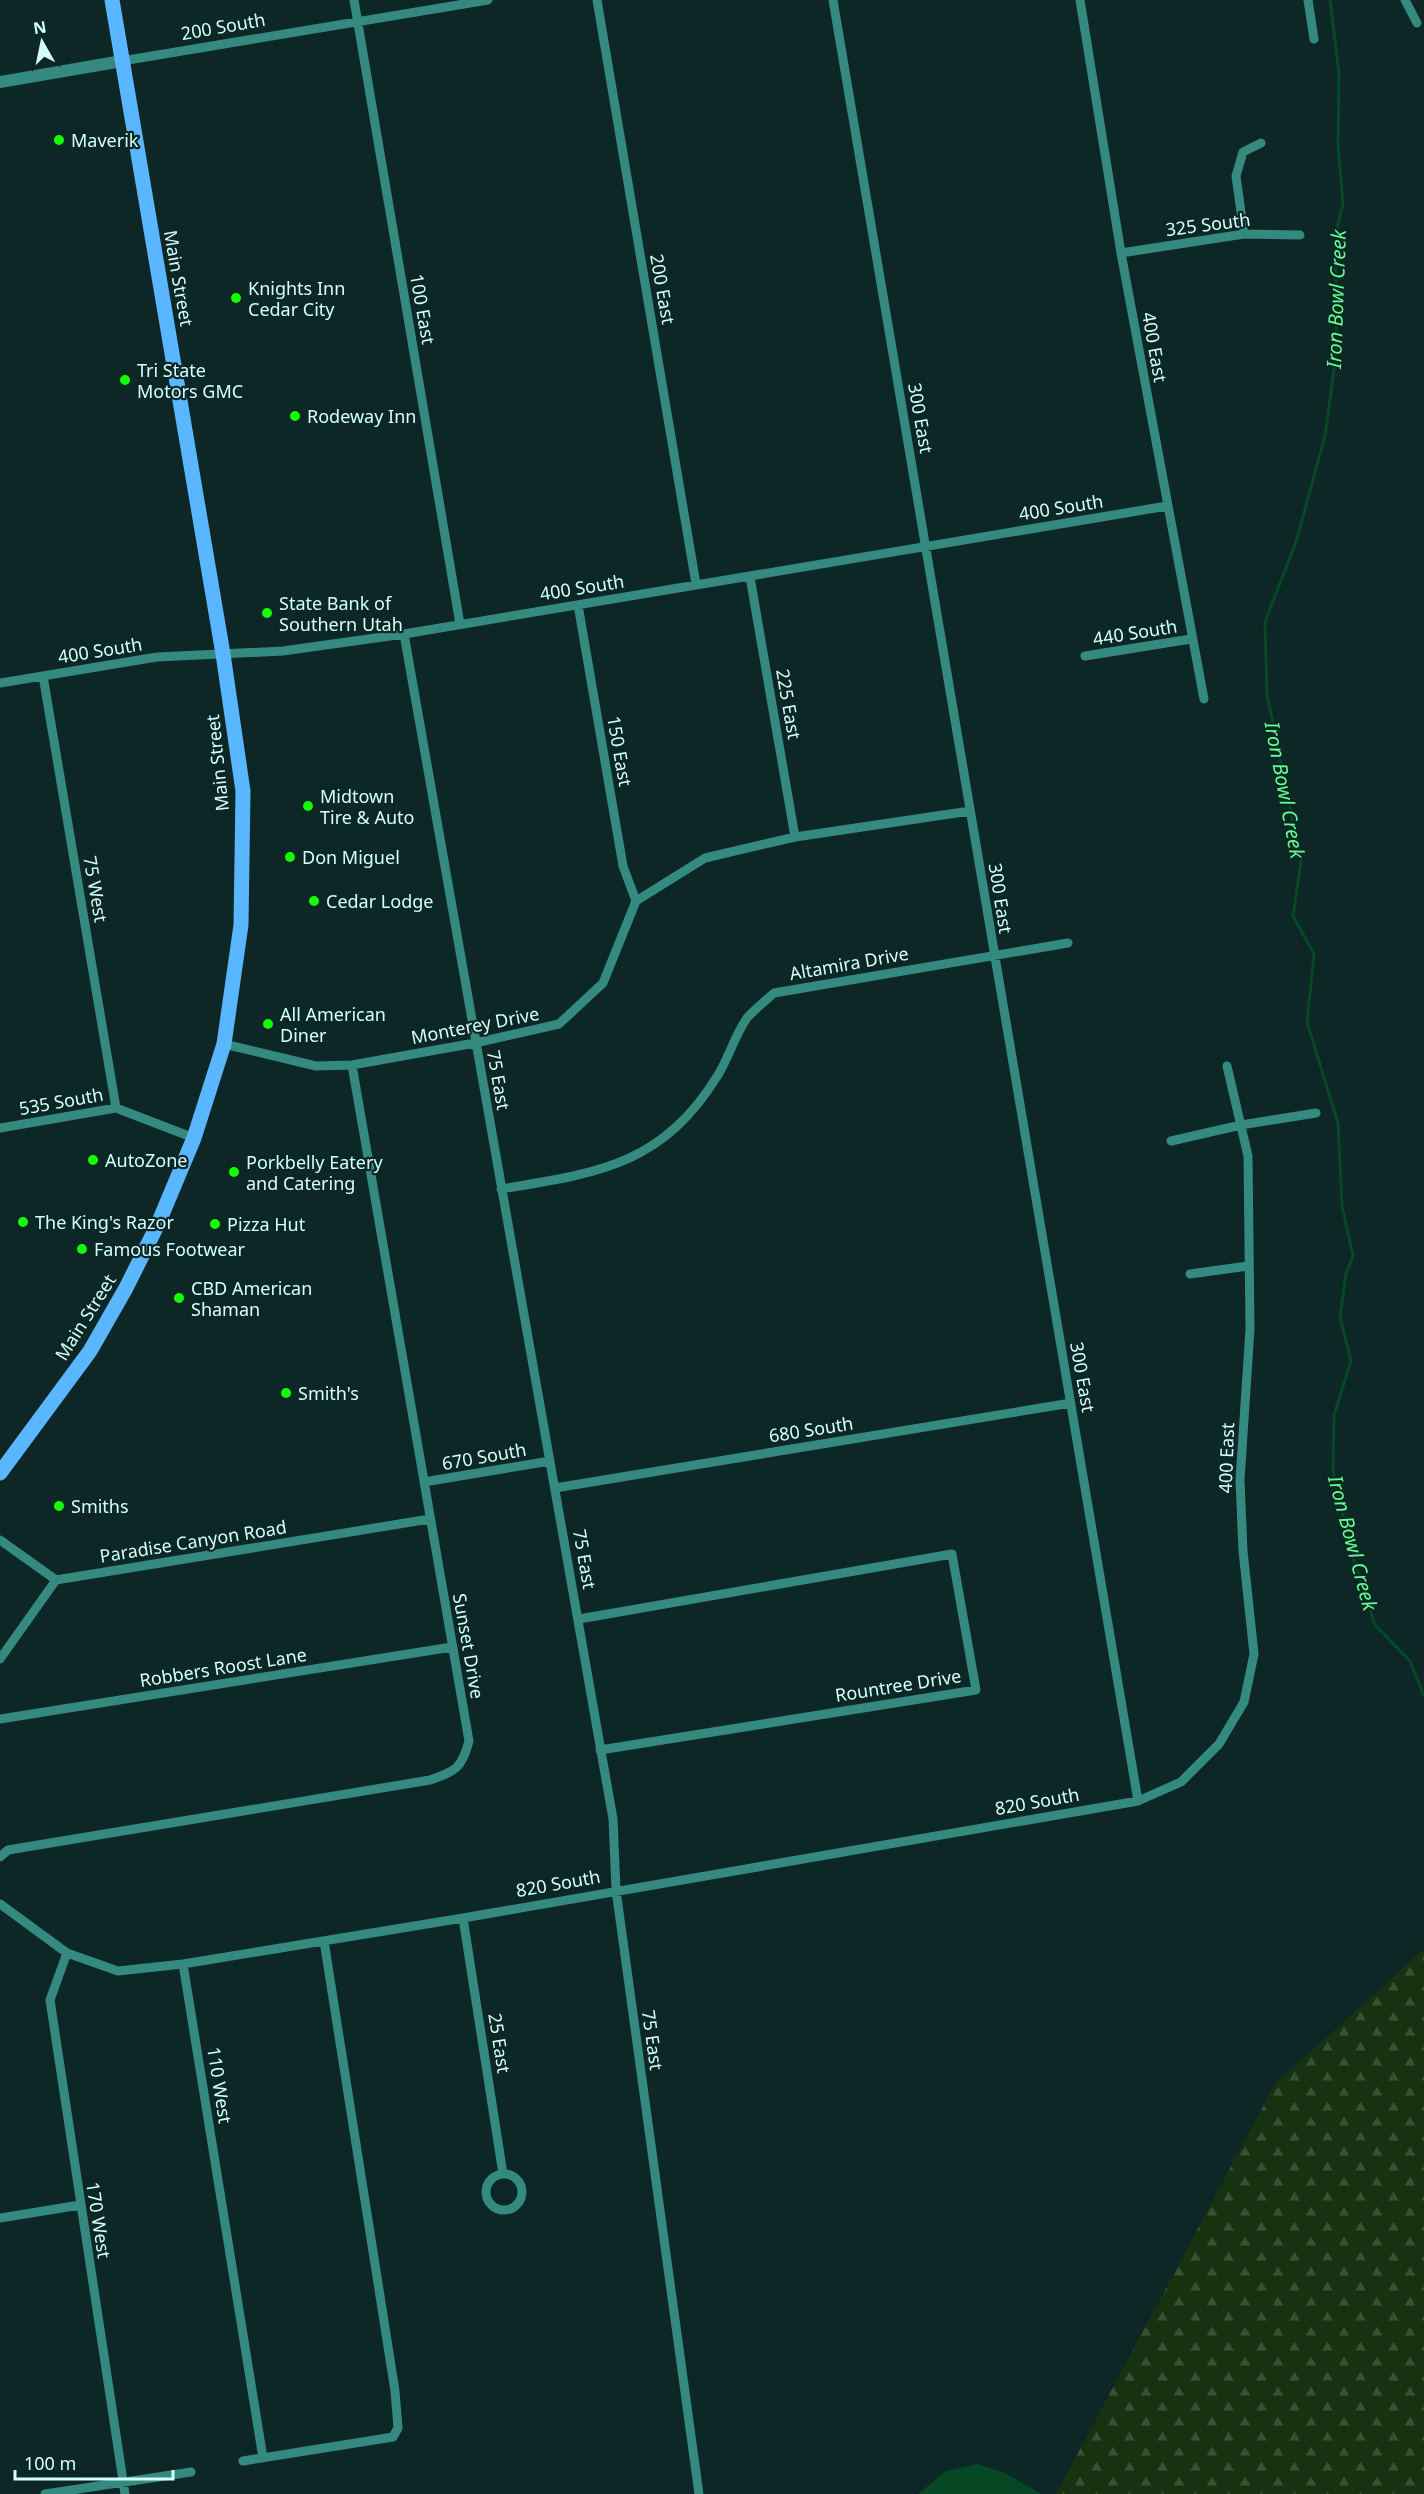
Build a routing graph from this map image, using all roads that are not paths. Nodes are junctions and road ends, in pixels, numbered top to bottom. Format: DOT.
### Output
graph roads {
  1 [pos="112,0"];
  2 [pos="354,0"];
  3 [pos="488,0"];
  4 [pos="597,0"];
  5 [pos="833,0"];
  6 [pos="1080,0"];
  7 [pos="1308,0"];
  8 [pos="1405,0"];
  9 [pos="358,22"];
  10 [pos="1417,22"];
  11 [pos="1314,39"];
  12 [pos="122,61"];
  13 [pos="0,82"];
  14 [pos="1262,143"];
  15 [pos="1244,234"];
  16 [pos="1300,235"];
  17 [pos="1121,253"];
  18 [pos="1167,506"];
  19 [pos="926,546"];
  20 [pos="750,577"];
  21 [pos="696,585"];
  22 [pos="578,605"];
  23 [pos="460,624"];
  24 [pos="404,634"];
  25 [pos="1191,639"];
  26 [pos="223,654"];
  27 [pos="1085,656"];
  28 [pos="43,676"];
  29 [pos="0,683"];
  30 [pos="1204,699"];
  31 [pos="970,811"];
  32 [pos="795,837"];
  33 [pos="636,901"];
  34 [pos="1068,943"];
  35 [pos="994,955"];
  36 [pos="475,1043"];
  37 [pos="224,1044"];
  38 [pos="352,1065"];
  39 [pos="1227,1066"];
  40 [pos="116,1107"];
  41 [pos="1316,1113"];
  42 [pos="1241,1125"];
  43 [pos="0,1128"];
  44 [pos="194,1138"];
  45 [pos="1171,1141"];
  46 [pos="501,1189"];
  47 [pos="1248,1266"];
  48 [pos="1190,1274"];
  49 [pos="1071,1403"];
  50 [pos="550,1461"];
  51 [pos="0,1473"];
  52 [pos="424,1482"];
  53 [pos="555,1488"];
  54 [pos="430,1520"];
  55 [pos="0,1540"];
  56 [pos="57,1580"];
  57 [pos="579,1619"];
  58 [pos="452,1647"];
  59 [pos="0,1659"];
  60 [pos="0,1719"];
  61 [pos="600,1750"];
  62 [pos="1138,1801"];
  63 [pos="0,1857"];
  64 [pos="616,1890"];
  65 [pos="0,1904"];
  66 [pos="463,1918"];
  67 [pos="324,1941"];
  68 [pos="67,1953"];
  69 [pos="183,1964"];
  70 [pos="503,2174"];
  71 [pos="80,2205"];
  72 [pos="0,2218"];
  73 [pos="263,2458"];
  74 [pos="243,2461"];
  75 [pos="191,2472"];
  76 [pos="123,2482"];
  77 [pos="45,2494"];
  78 [pos="125,2494"];
  79 [pos="699,2494"];
  1 -- 12 [label="main road, Main Street"];
  2 -- 9 [label="street, 100 East"];
  3 -- 9 [label="street, 200 South"];
  4 -- 21 [label="street, 200 East"];
  5 -- 19 [label="street, 300 East"];
  6 -- 17 [label="street, 400 East"];
  7 -- 11 [label="street"];
  8 -- 10 [label="street"];
  9 -- 12 [label="street, 200 South"];
  9 -- 23 [label="street, 100 East"];
  12 -- 13 [label="street, 200 South"];
  12 -- 26 [label="main road, Main Street"];
  14 -- 15 [label="street"];
  15 -- 16 [label="street, 325 South"];
  15 -- 17 [label="street, 325 South"];
  17 -- 18 [label="street, 400 East"];
  18 -- 19 [label="street, 400 South"];
  18 -- 25 [label="street, 400 East"];
  19 -- 20 [label="street, 400 South"];
  19 -- 31 [label="street, 300 East"];
  20 -- 21 [label="street, 400 South"];
  20 -- 32 [label="street, 225 East"];
  21 -- 22 [label="street, 400 South"];
  22 -- 23 [label="street, 400 South"];
  22 -- 33 [label="street, 150 East"];
  23 -- 24 [label="street, 400 South"];
  24 -- 26 [label="street, 400 South"];
  24 -- 36 [label="street, 75 East"];
  25 -- 27 [label="street, 440 South"];
  25 -- 30 [label="street, 400 East"];
  26 -- 28 [label="street, 400 South"];
  26 -- 37 [label="main road, Main Street"];
  28 -- 29 [label="street, 400 South"];
  28 -- 40 [label="street, 75 West"];
  31 -- 32 [label="street"];
  31 -- 35 [label="street, 300 East"];
  32 -- 33 [label="street"];
  33 -- 36 [label="street, Monterey Drive"];
  34 -- 35 [label="street, Altamira Drive"];
  35 -- 46 [label="street, Altamira Drive"];
  35 -- 49 [label="street, 300 East"];
  36 -- 38 [label="street, Monterey Drive"];
  36 -- 46 [label="street, 75 East"];
  37 -- 38 [label="street, Monterey Drive"];
  37 -- 44 [label="main road, Main Street"];
  38 -- 52 [label="street, Sunset Drive"];
  39 -- 42 [label="street, 400 East"];
  40 -- 43 [label="street, 535 South"];
  40 -- 44 [label="street, 535 South"];
  41 -- 42 [label="street"];
  42 -- 45 [label="street"];
  42 -- 47 [label="street, 400 East"];
  44 -- 51 [label="main road, Main Street"];
  46 -- 50 [label="street, 75 East"];
  47 -- 48 [label="street"];
  47 -- 62 [label="street, 400 East"];
  49 -- 53 [label="street, 680 South"];
  49 -- 62 [label="street, 300 East"];
  50 -- 52 [label="street, 670 South"];
  50 -- 53 [label="street, 75 East"];
  52 -- 54 [label="street, Sunset Drive"];
  53 -- 57 [label="street, 75 East"];
  54 -- 56 [label="street, Paradise Canyon Road"];
  54 -- 58 [label="street, Sunset Drive"];
  55 -- 56 [label="street"];
  56 -- 59 [label="street"];
  57 -- 61 [label="street, 75 East"];
  57 -- 61 [label="street, Rountree Drive"];
  58 -- 60 [label="street, Robbers Roost Lane"];
  58 -- 63 [label="street, Sunset Drive"];
  61 -- 64 [label="street, 75 East"];
  62 -- 64 [label="street, 820 South"];
  64 -- 66 [label="street, 820 South"];
  64 -- 79 [label="street, 75 East"];
  65 -- 68 [label="street, 820 South"];
  66 -- 67 [label="street, 820 South"];
  66 -- 70 [label="street, 25 East"];
  67 -- 69 [label="street, 820 South"];
  67 -- 73 [label="street"];
  68 -- 69 [label="street, 820 South"];
  68 -- 71 [label="street, 170 West"];
  69 -- 73 [label="street, 110 West"];
  70 -- 70 [label="street"];
  71 -- 72 [label="street"];
  71 -- 76 [label="street, 170 West"];
  73 -- 74 [label="street"];
  75 -- 76 [label="street"];
  76 -- 77 [label="street"];
  76 -- 78 [label="street, 170 West"];
}
